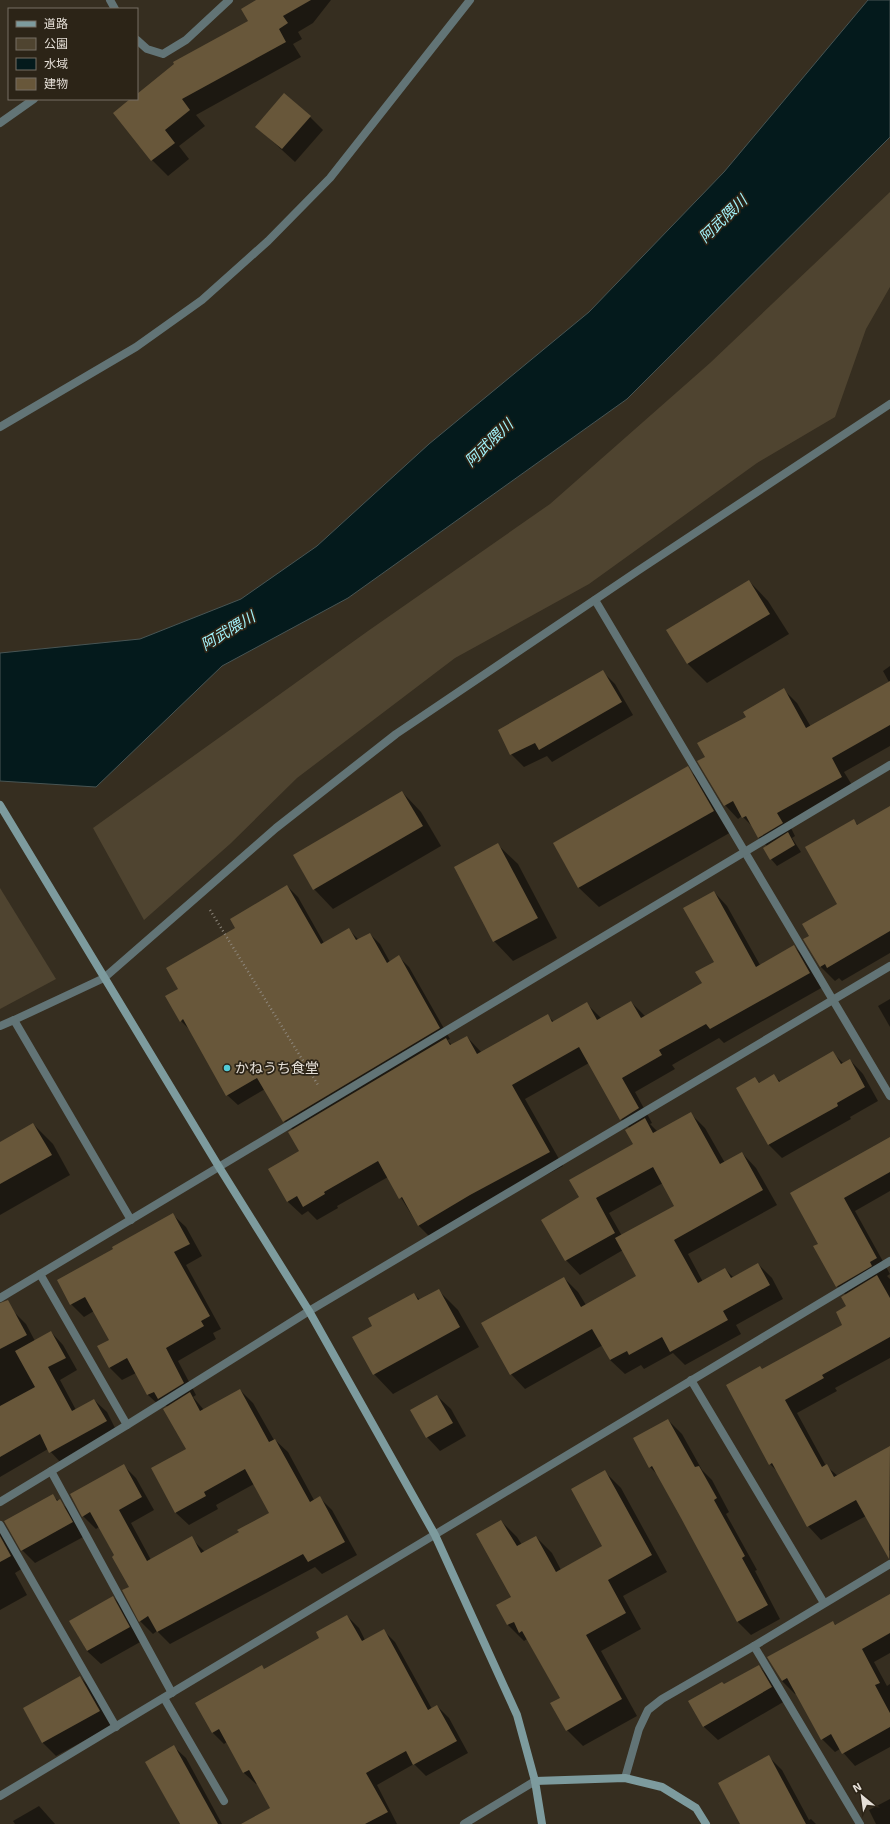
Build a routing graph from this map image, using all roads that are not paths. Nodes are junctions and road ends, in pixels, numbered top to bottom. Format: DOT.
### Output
graph roads {
  1 [pos="229,0"];
  2 [pos="470,0"];
  3 [pos="138,41"];
  4 [pos="33,100"];
  5 [pos="0,123"];
  6 [pos="890,404"];
  7 [pos="0,427"];
  8 [pos="596,600"];
  9 [pos="890,764"];
  10 [pos="0,805"];
  11 [pos="745,852"];
  12 [pos="890,966"];
  13 [pos="104,978"];
  14 [pos="833,1000"];
  15 [pos="14,1020"];
  16 [pos="0,1026"];
  17 [pos="890,1096"];
  18 [pos="219,1167"];
  19 [pos="131,1220"];
  20 [pos="890,1261"];
  21 [pos="40,1274"];
  22 [pos="0,1298"];
  23 [pos="309,1311"];
  24 [pos="691,1380"];
  25 [pos="127,1425"];
  26 [pos="51,1471"];
  27 [pos="0,1502"];
  28 [pos="0,1525"];
  29 [pos="434,1535"];
  30 [pos="890,1564"];
  31 [pos="824,1604"];
  32 [pos="754,1646"];
  33 [pos="172,1693"];
  34 [pos="164,1698"];
  35 [pos="116,1727"];
  36 [pos="626,1778"];
  37 [pos="535,1781"];
  38 [pos="0,1796"];
  39 [pos="224,1802"];
  40 [pos="464,1824"];
  41 [pos="542,1824"];
  42 [pos="706,1824"];
  43 [pos="860,1824"];
  1 -- 3 [label="street"];
  2 -- 7 [label="street"];
  4 -- 5 [label="street"];
  6 -- 8 [label="street"];
  8 -- 11 [label="street"];
  8 -- 13 [label="street"];
  9 -- 11 [label="street"];
  10 -- 13 [label="street"];
  11 -- 14 [label="street"];
  11 -- 18 [label="street"];
  12 -- 14 [label="street"];
  13 -- 15 [label="street"];
  13 -- 18 [label="street"];
  14 -- 17 [label="street"];
  14 -- 23 [label="street"];
  15 -- 16 [label="street"];
  15 -- 19 [label="street"];
  18 -- 19 [label="street"];
  18 -- 23 [label="street"];
  19 -- 21 [label="street"];
  20 -- 24 [label="street"];
  21 -- 22 [label="street"];
  21 -- 25 [label="street"];
  23 -- 25 [label="street"];
  23 -- 29 [label="street"];
  24 -- 29 [label="street"];
  24 -- 31 [label="street"];
  25 -- 26 [label="street"];
  26 -- 27 [label="street"];
  26 -- 33 [label="street"];
  28 -- 35 [label="street"];
  29 -- 33 [label="street"];
  29 -- 37 [label="street"];
  30 -- 31 [label="street"];
  31 -- 32 [label="street"];
  32 -- 36 [label="street"];
  32 -- 43 [label="street"];
  33 -- 34 [label="street"];
  34 -- 35 [label="street"];
  34 -- 39 [label="street"];
  35 -- 38 [label="street"];
  36 -- 37 [label="street"];
  36 -- 42 [label="street"];
  37 -- 40 [label="street"];
  37 -- 41 [label="street"];
}
